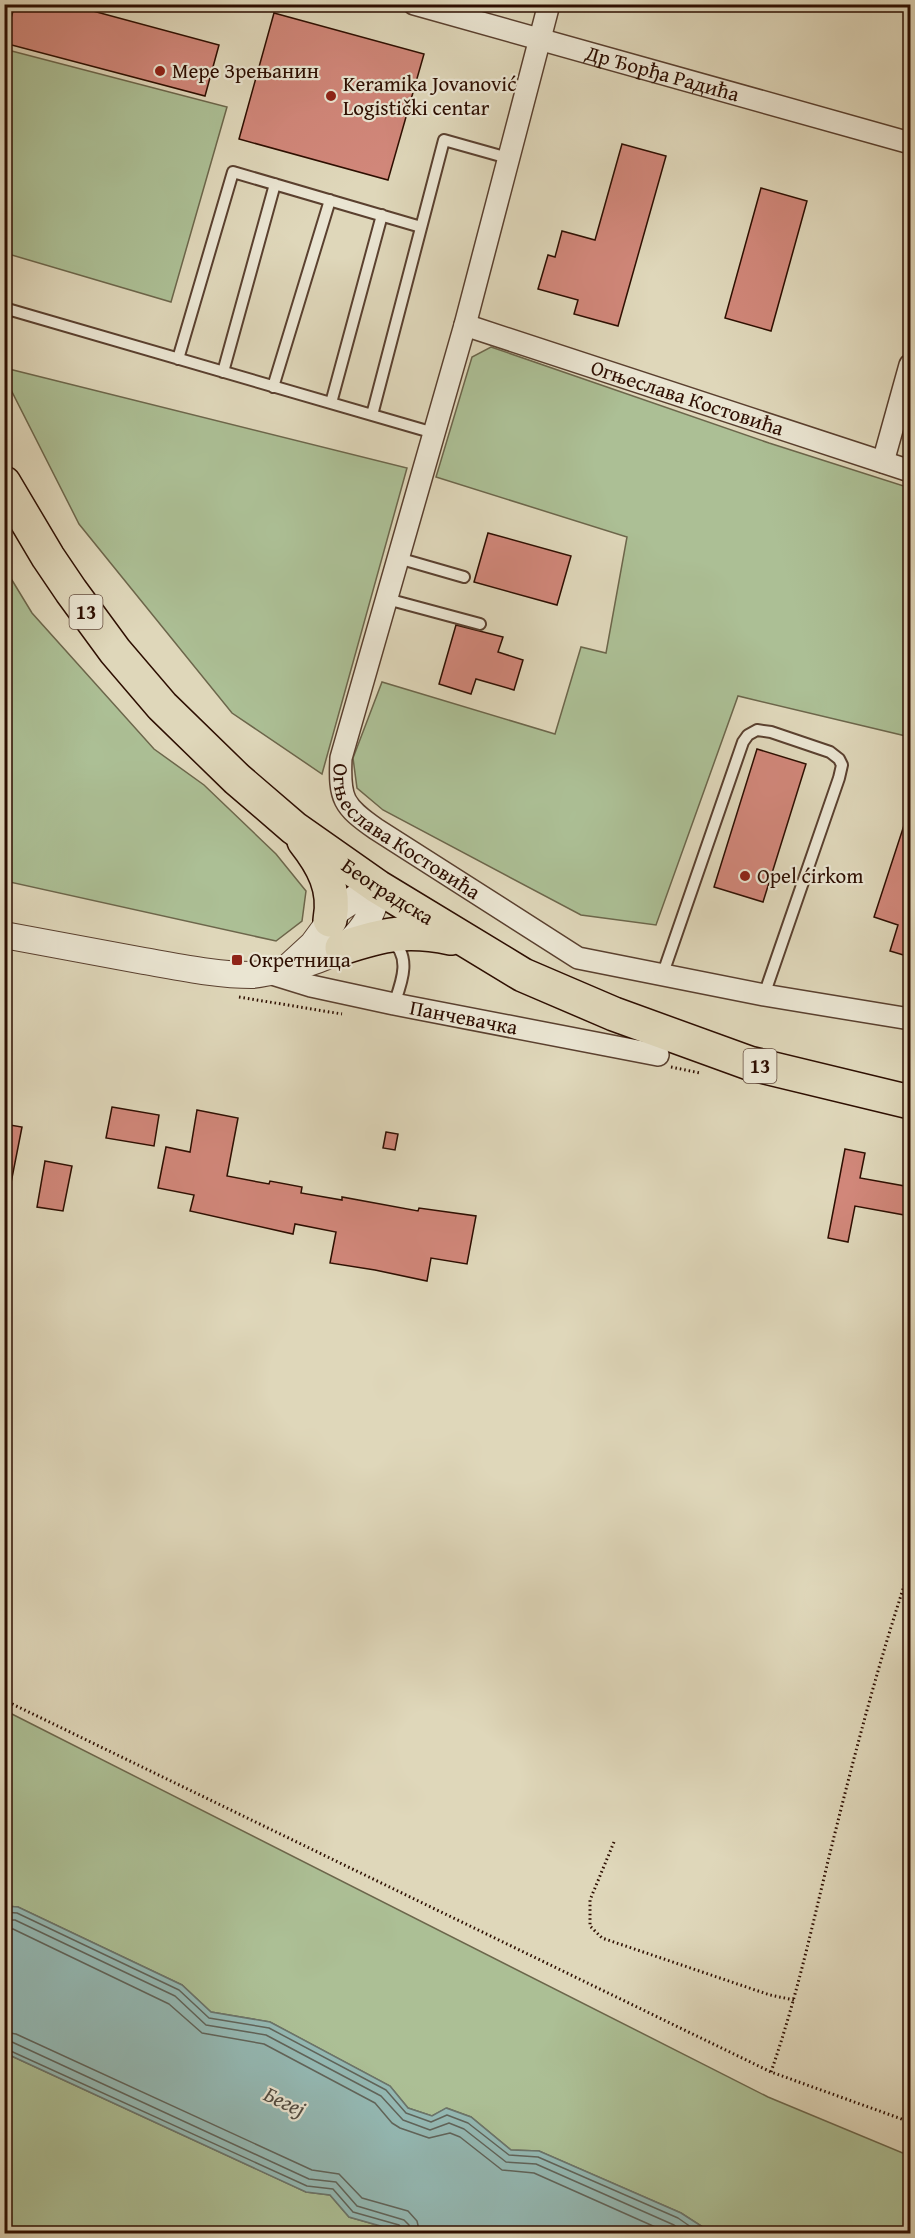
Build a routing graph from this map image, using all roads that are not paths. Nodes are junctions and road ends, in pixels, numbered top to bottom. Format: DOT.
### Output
graph roads {
  1 [pos="414,4"];
  2 [pos="549,4"];
  3 [pos="538,41"];
  4 [pos="910,143"];
  5 [pos="508,158"];
  6 [pos="275,184"];
  7 [pos="330,200"];
  8 [pos="382,215"];
  9 [pos="421,227"];
  10 [pos="4,308"];
  11 [pos="465,325"];
  12 [pos="178,359"];
  13 [pos="910,365"];
  14 [pos="223,372"];
  15 [pos="273,387"];
  16 [pos="331,404"];
  17 [pos="372,416"];
  18 [pos="434,434"];
  19 [pos="883,462"];
  20 [pos="910,471"];
  21 [pos="4,483"];
  22 [pos="398,558"];
  23 [pos="464,577"];
  24 [pos="387,599"];
  25 [pos="480,624"];
  26 [pos="294,828"];
  27 [pos="378,887"];
  28 [pos="336,934"];
  29 [pos="4,936"];
  30 [pos="382,936"];
  31 [pos="464,940"];
  32 [pos="278,971"];
  33 [pos="662,976"];
  34 [pos="764,994"];
  35 [pos="394,1004"];
  36 [pos="910,1019"];
  37 [pos="658,1055"];
  38 [pos="910,1102"];
  1 -- 3 [label="street, Др Ђорђа Радића"];
  2 -- 3 [label="street, Огњеслава Костовића"];
  3 -- 4 [label="street, Др Ђорђа Радића"];
  3 -- 5 [label="street, Огњеслава Костовића"];
  5 -- 9 [label="lane"];
  5 -- 11 [label="street, Огњеслава Костовића"];
  6 -- 7 [label="lane"];
  6 -- 12 [label="lane"];
  6 -- 14 [label="lane"];
  7 -- 8 [label="lane"];
  7 -- 15 [label="lane"];
  8 -- 9 [label="lane"];
  8 -- 16 [label="lane"];
  9 -- 17 [label="lane"];
  10 -- 12 [label="lane"];
  11 -- 18 [label="street, Огњеслава Костовића"];
  11 -- 19 [label="street, Огњеслава Костовића"];
  12 -- 14 [label="lane"];
  13 -- 19 [label="street"];
  14 -- 15 [label="lane"];
  15 -- 16 [label="lane"];
  16 -- 17 [label="lane"];
  17 -- 18 [label="lane"];
  18 -- 22 [label="street, Огњеслава Костовића"];
  19 -- 20 [label="street, Огњеслава Костовића"];
  21 -- 26 [label="main road, Београдска / 13"];
  22 -- 23 [label="lane"];
  22 -- 24 [label="street, Огњеслава Костовића"];
  24 -- 25 [label="lane"];
  24 -- 33 [label="street, Огњеслава Костовића"];
  26 -- 27 [label="main road, Београдска / 13"];
  26 -- 28 [label="main road"];
  27 -- 28 [label="street"];
  27 -- 31 [label="main road, Београдска / 13"];
  28 -- 30 [label="main road"];
  28 -- 32 [label="street"];
  29 -- 32 [label="street, Панчевачка"];
  30 -- 31 [label="main road"];
  30 -- 35 [label="lane"];
  31 -- 38 [label="main road, Београдска / 13"];
  32 -- 35 [label="street, Панчевачка"];
  33 -- 34 [label="street, Огњеслава Костовића"];
  33 -- 34 [label="lane"];
  34 -- 36 [label="street, Огњеслава Костовића"];
  35 -- 37 [label="street, Панчевачка"];
}
